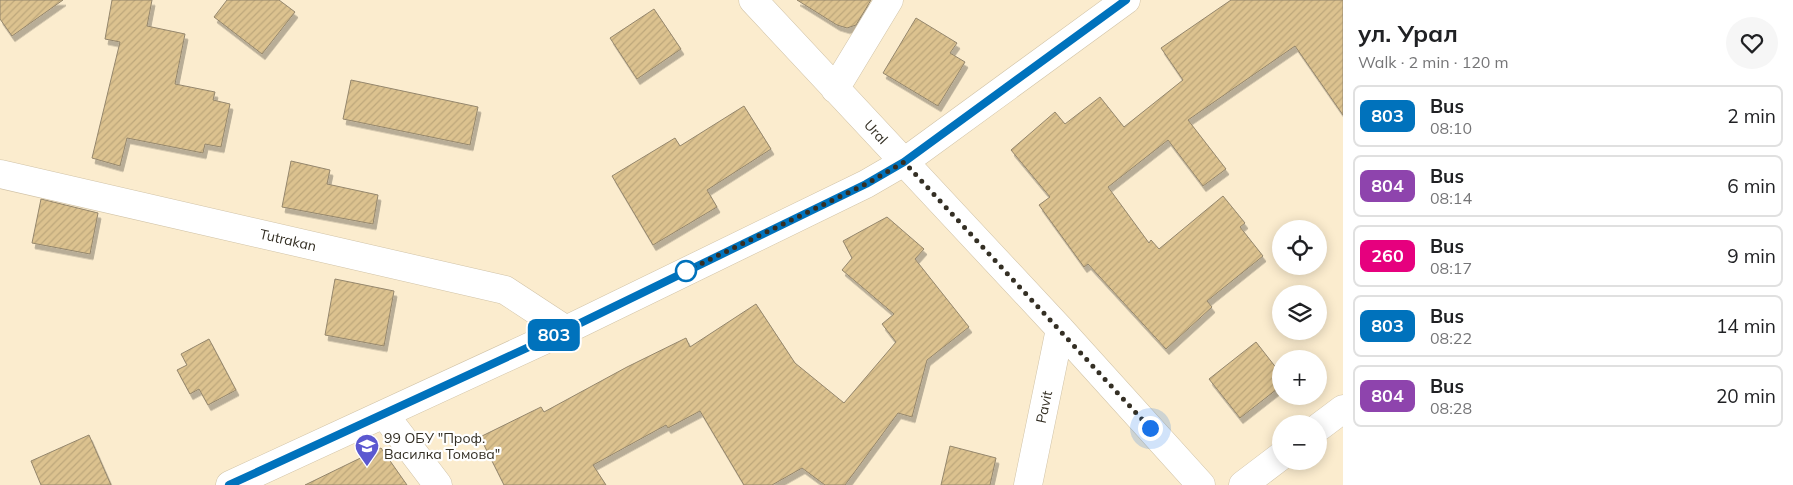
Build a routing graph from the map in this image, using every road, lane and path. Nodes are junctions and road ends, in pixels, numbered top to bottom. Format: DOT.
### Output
graph roads {
  1 [pos="753,0"];
  2 [pos="889,0"];
  3 [pos="1126,0"];
  4 [pos="836,89"];
  5 [pos="904,162"];
  6 [pos="0,174"];
  7 [pos="1060,329"];
  8 [pos="566,330"];
  9 [pos="1343,409"];
  10 [pos="384,414"];
  11 [pos="1327,421"];
  12 [pos="1272,463"];
  13 [pos="230,485"];
  14 [pos="438,485"];
  15 [pos="1028,485"];
  16 [pos="1201,485"];
  17 [pos="1243,485"];
  1 -- 4 [label="street, Ural"];
  2 -- 4 [label="street"];
  3 -- 5 [label="street"];
  4 -- 5 [label="street, Ural"];
  5 -- 7 [label="street, Ural"];
  5 -- 8 [label="street"];
  6 -- 8 [label="street, Tutrakan"];
  7 -- 15 [label="street, Pavit"];
  7 -- 16 [label="street, Ural"];
  8 -- 10 [label="street"];
  9 -- 11 [label="street"];
  10 -- 13 [label="street"];
  10 -- 14 [label="street"];
  12 -- 17 [label="street"];
}
